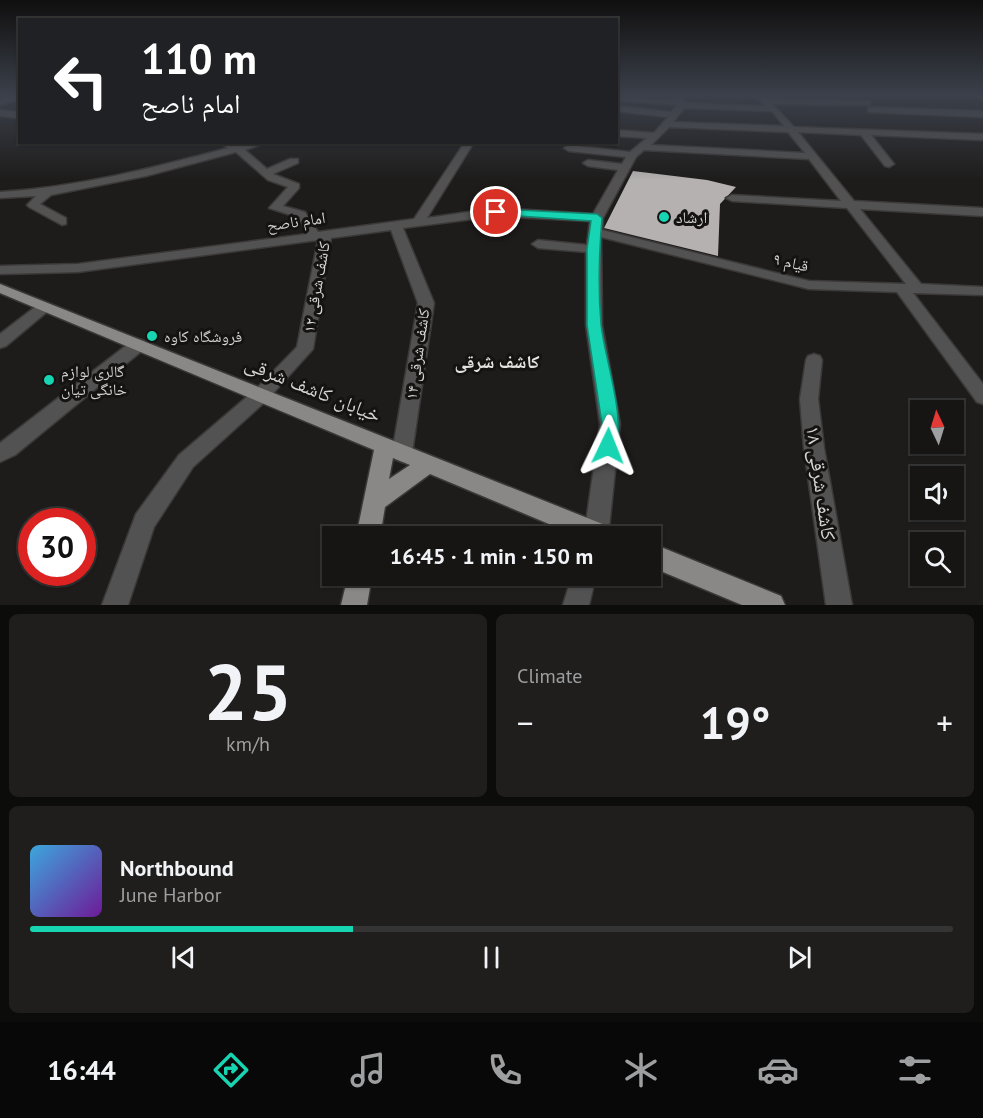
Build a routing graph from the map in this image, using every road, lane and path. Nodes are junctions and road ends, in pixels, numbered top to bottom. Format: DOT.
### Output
graph roads {
  1 [pos="786,123"];
  2 [pos="667,124"];
  3 [pos="791,129"];
  4 [pos="864,132"];
  5 [pos="618,133"];
  6 [pos="656,136"];
  7 [pos="983,137"];
  8 [pos="227,144"];
  9 [pos="258,144"];
  10 [pos="469,144"];
  11 [pos="642,147"];
  12 [pos="569,148"];
  13 [pos="239,150"];
  14 [pos="632,155"];
  15 [pos="812,156"];
  16 [pos="294,161"];
  17 [pos="588,164"];
  18 [pos="889,164"];
  19 [pos="625,168"];
  20 [pos="266,173"];
  21 [pos="47,192"];
  22 [pos="0,195"];
  23 [pos="732,198"];
  24 [pos="852,206"];
  25 [pos="983,212"];
  26 [pos="62,220"];
  27 [pos="419,221"];
  28 [pos="395,224"];
  29 [pos="595,233"];
  30 [pos="319,234"];
  31 [pos="538,244"];
  32 [pos="0,270"];
  33 [pos="0,288"];
  34 [pos="910,289"];
  35 [pos="983,291"];
  36 [pos="44,307"];
  37 [pos="0,342"];
  38 [pos="138,345"];
  39 [pos="814,360"];
  40 [pos="261,395"];
  41 [pos="983,397"];
  42 [pos="394,449"];
  43 [pos="0,453"];
  44 [pos="428,464"];
  45 [pos="376,501"];
  46 [pos="370,526"];
  47 [pos="576,526"];
  48 [pos="601,526"];
  49 [pos="661,559"];
  50 [pos="358,586"];
  51 [pos="581,586"];
  52 [pos="115,605"];
  53 [pos="354,605"];
  54 [pos="576,605"];
  55 [pos="772,605"];
  56 [pos="839,605"];
  1 -- 3 [label="street"];
  2 -- 3 [label="street"];
  2 -- 6 [label="street"];
  3 -- 4 [label="street"];
  3 -- 15 [label="street"];
  4 -- 7 [label="street"];
  4 -- 18 [label="street"];
  5 -- 6 [label="street"];
  6 -- 11 [label="street"];
  8 -- 13 [label="street"];
  9 -- 13 [label="street"];
  10 -- 27 [label="street"];
  11 -- 14 [label="street"];
  11 -- 15 [label="street"];
  12 -- 14 [label="street"];
  13 -- 20 [label="street"];
  13 -- 21 [label="street"];
  14 -- 19 [label="street"];
  15 -- 24 [label="street"];
  16 -- 20 [label="street"];
  17 -- 19 [label="street"];
  19 -- 29 [label="street"];
  20 -- 30 [label="street"];
  21 -- 22 [label="street"];
  21 -- 26 [label="street"];
  23 -- 24 [label="street"];
  24 -- 25 [label="street"];
  24 -- 34 [label="street"];
  27 -- 28 [label="street, امام ناصح"];
  27 -- 29 [label="street, امام ناصح"];
  28 -- 30 [label="street, امام ناصح"];
  28 -- 42 [label="street, کاشف شرقی ۱۴"];
  29 -- 31 [label="street"];
  29 -- 34 [label="street, قیام ۹"];
  29 -- 48 [label="street"];
  30 -- 32 [label="street, امام ناصح"];
  30 -- 40 [label="street, کاشف شرقی ۱۲"];
  33 -- 36 [label="main road, خیابان کاشف شرقی"];
  34 -- 35 [label="street, قیام ۹"];
  34 -- 41 [label="street"];
  36 -- 37 [label="street"];
  36 -- 38 [label="main road, خیابان کاشف شرقی"];
  38 -- 40 [label="main road, خیابان کاشف شرقی"];
  38 -- 43 [label="street"];
  39 -- 56 [label="street, کاشف شرقی ۱۸"];
  40 -- 42 [label="main road, خیابان کاشف شرقی"];
  40 -- 52 [label="street, کاشف شرقی ۱۲"];
  42 -- 44 [label="main road, خیابان کاشف شرقی"];
  42 -- 45 [label="main road"];
  44 -- 45 [label="main road"];
  44 -- 47 [label="main road, خیابان کاشف شرقی"];
  45 -- 46 [label="main road"];
  49 -- 55 [label="main road"];
  50 -- 53 [label="main road"];
  51 -- 54 [label="street"];
}
